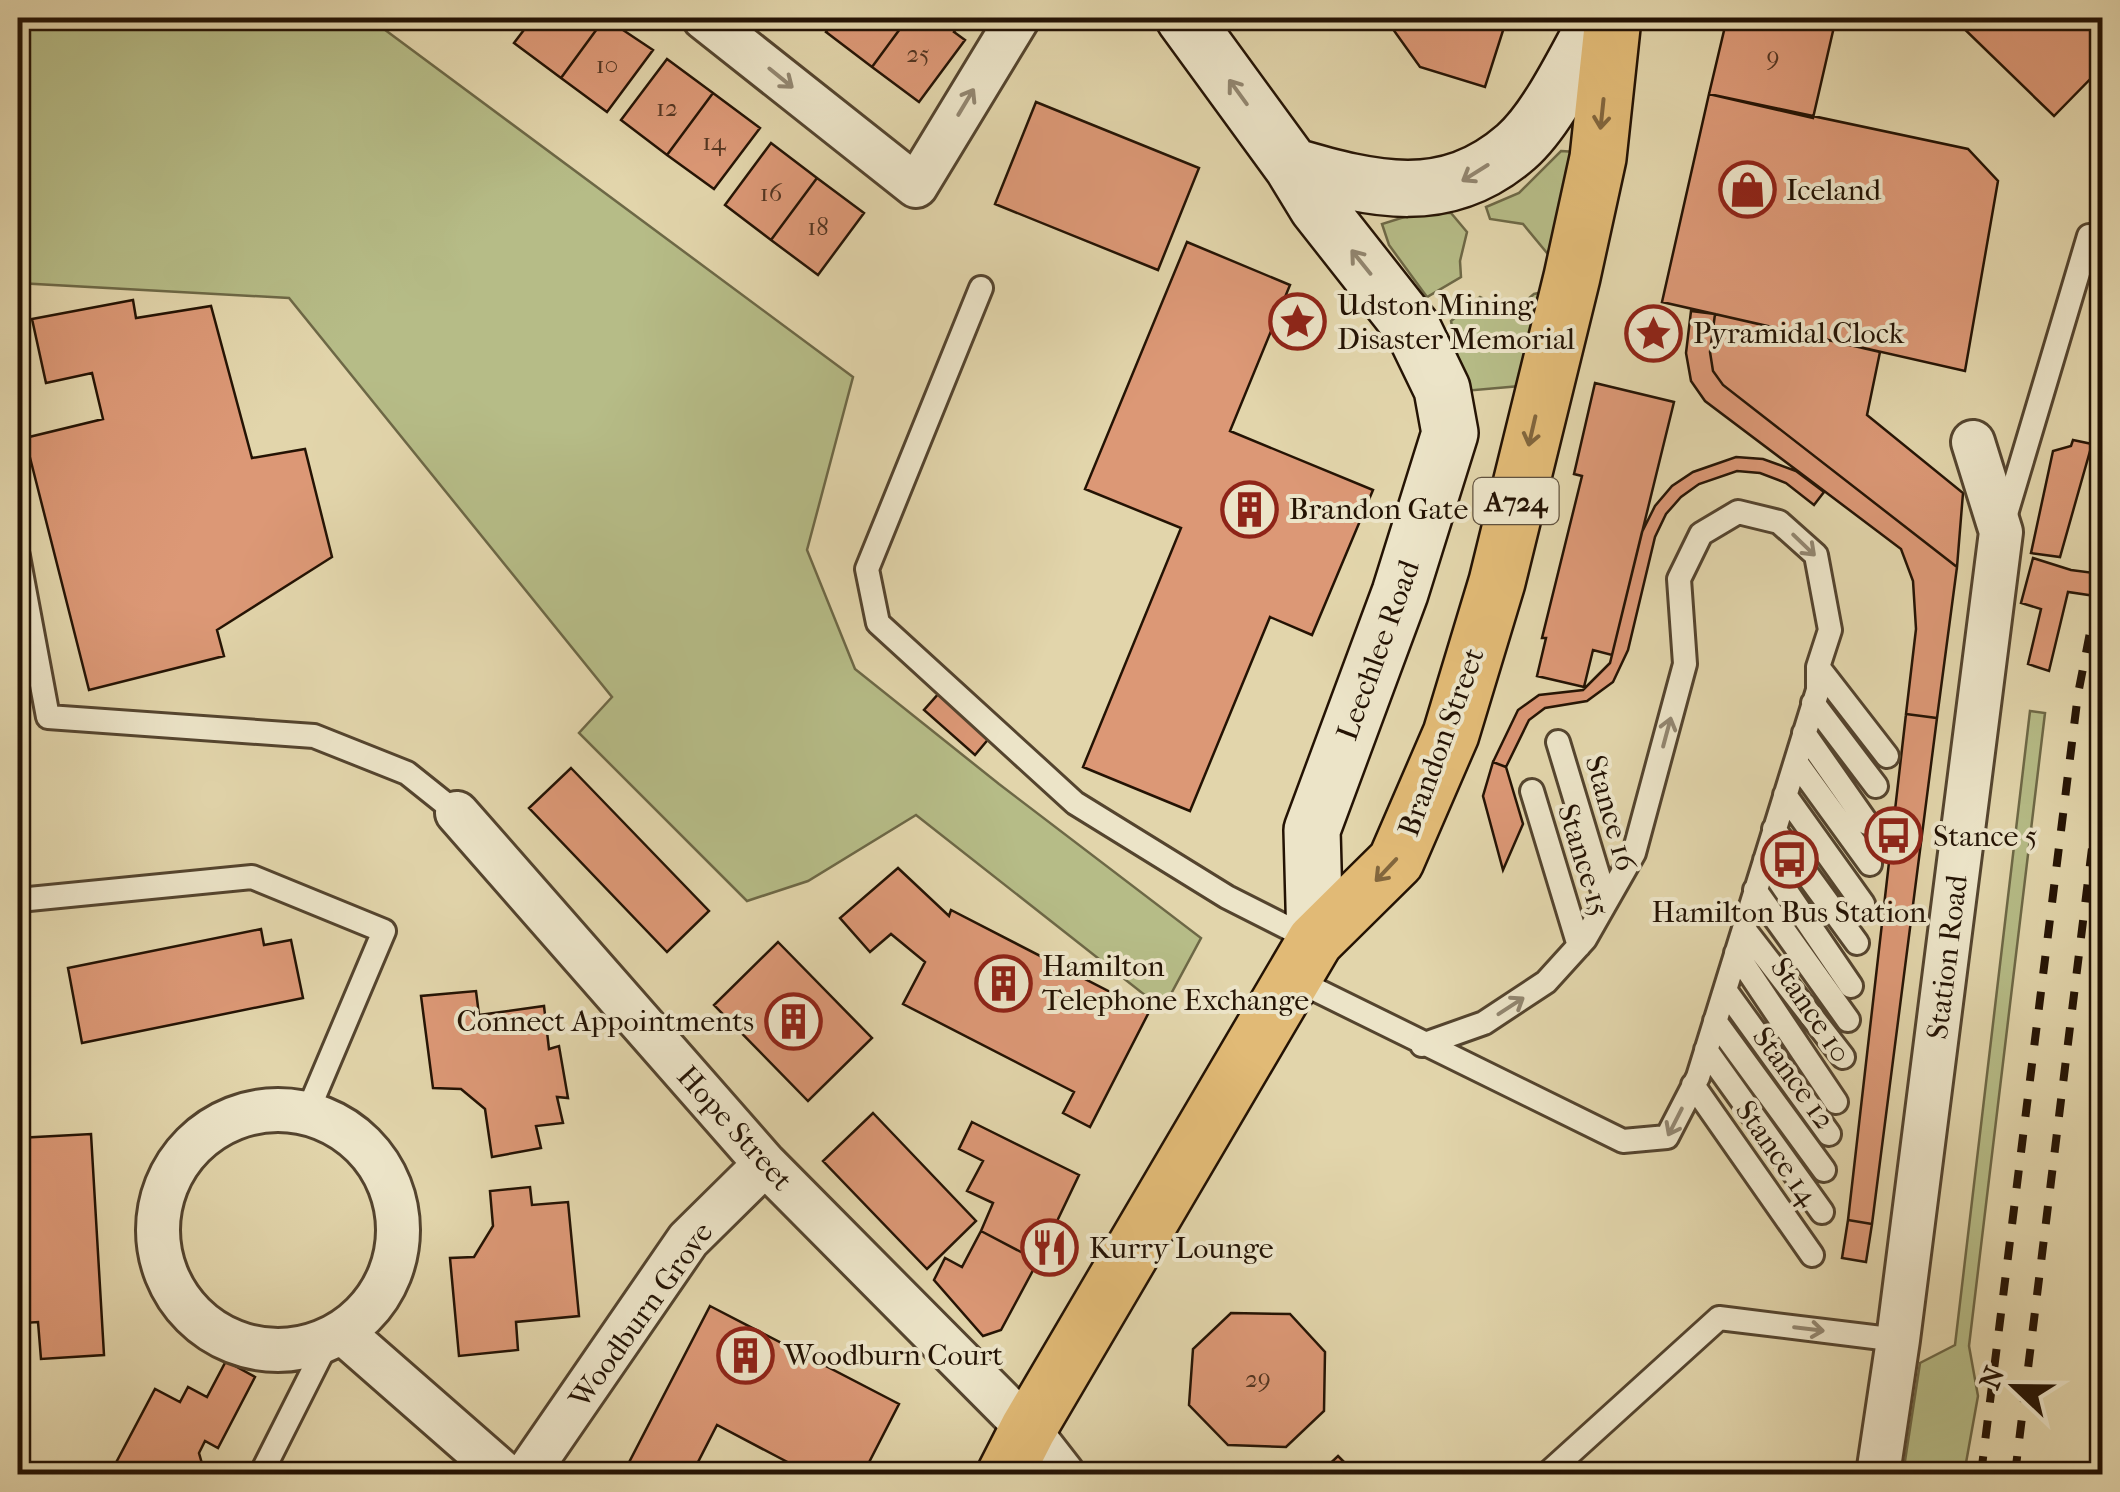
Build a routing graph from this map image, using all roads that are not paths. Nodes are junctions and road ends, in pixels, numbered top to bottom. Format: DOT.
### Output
graph roads {
  1 [pos="704,18"];
  2 [pos="1018,18"];
  3 [pos="1184,18"];
  4 [pos="1599,18"];
  5 [pos="1612,18"];
  6 [pos="1292,166"];
  7 [pos="2088,236"];
  8 [pos="981,288"];
  9 [pos="1973,442"];
  10 [pos="2001,532"];
  11 [pos="18,556"];
  12 [pos="1818,667"];
  13 [pos="1813,703"];
  14 [pos="1804,734"];
  15 [pos="1558,742"];
  16 [pos="1887,756"];
  17 [pos="1796,762"];
  18 [pos="1876,786"];
  19 [pos="1532,791"];
  20 [pos="1785,796"];
  21 [pos="457,813"];
  22 [pos="1866,823"];
  23 [pos="1774,830"];
  24 [pos="1765,860"];
  25 [pos="1870,864"];
  26 [pos="1755,890"];
  27 [pos="29,899"];
  28 [pos="1606,902"];
  29 [pos="1863,904"];
  30 [pos="1744,930"];
  31 [pos="1857,943"];
  32 [pos="1579,946"];
  33 [pos="1736,953"];
  34 [pos="1304,960"];
  35 [pos="1852,986"];
  36 [pos="1725,990"];
  37 [pos="1848,1020"];
  38 [pos="1715,1021"];
  39 [pos="1422,1045"];
  40 [pos="1706,1050"];
  41 [pos="1843,1057"];
  42 [pos="1693,1085"];
  43 [pos="1836,1102"];
  44 [pos="307,1114"];
  45 [pos="1829,1134"];
  46 [pos="765,1164"];
  47 [pos="1824,1170"];
  48 [pos="1822,1212"];
  49 [pos="1812,1254"];
  50 [pos="336,1335"];
  51 [pos="1898,1340"];
  52 [pos="1017,1452"];
  53 [pos="1551,1470"];
  54 [pos="261,1474"];
  55 [pos="504,1474"];
  56 [pos="527,1474"];
  57 [pos="1063,1474"];
  58 [pos="1878,1474"];
  1 -- 2 [label="street, one-way"];
  6 -- 3 [label="main road, Leechlee Road, one-way"];
  4 -- 6 [label="main road, one-way"];
  5 -- 34 [label="main road, Brandon Street / A724, one-way"];
  34 -- 6 [label="main road, Leechlee Road, one-way"];
  7 -- 10 [label="lane"];
  8 -- 34 [label="lane"];
  9 -- 10 [label="street, Station Road"];
  10 -- 51 [label="street, Station Road"];
  11 -- 21 [label="lane"];
  12 -- 13 [label="lane"];
  12 -- 16 [label="lane"];
  28 -- 12 [label="lane, one-way"];
  13 -- 14 [label="lane"];
  13 -- 18 [label="lane"];
  14 -- 17 [label="lane"];
  14 -- 22 [label="lane"];
  15 -- 28 [label="lane, Stance 16"];
  17 -- 20 [label="lane"];
  17 -- 25 [label="lane"];
  19 -- 32 [label="lane, Stance 15"];
  20 -- 23 [label="lane"];
  20 -- 29 [label="lane"];
  21 -- 46 [label="street, Hope Street"];
  23 -- 24 [label="lane"];
  23 -- 31 [label="lane"];
  24 -- 26 [label="lane"];
  24 -- 35 [label="lane"];
  26 -- 30 [label="lane"];
  26 -- 37 [label="lane"];
  27 -- 44 [label="lane"];
  28 -- 32 [label="lane"];
  30 -- 33 [label="lane"];
  30 -- 41 [label="lane"];
  39 -- 32 [label="lane, one-way"];
  33 -- 36 [label="lane"];
  33 -- 43 [label="lane, Stance 10"];
  34 -- 39 [label="lane"];
  34 -- 52 [label="main road, Brandon Street / A724"];
  36 -- 38 [label="lane"];
  36 -- 45 [label="lane"];
  38 -- 40 [label="lane"];
  38 -- 47 [label="lane, Stance 12"];
  42 -- 39 [label="lane, one-way"];
  40 -- 42 [label="lane"];
  40 -- 48 [label="lane"];
  42 -- 49 [label="lane, Stance 14"];
  44 -- 50 [label="street"];
  44 -- 50 [label="street"];
  46 -- 52 [label="street, Hope Street"];
  46 -- 56 [label="street, Woodburn Grove"];
  50 -- 54 [label="lane"];
  50 -- 55 [label="street"];
  53 -- 51 [label="lane, one-way"];
  51 -- 58 [label="street, Station Road"];
  52 -- 57 [label="street, Hope Street"];
}
